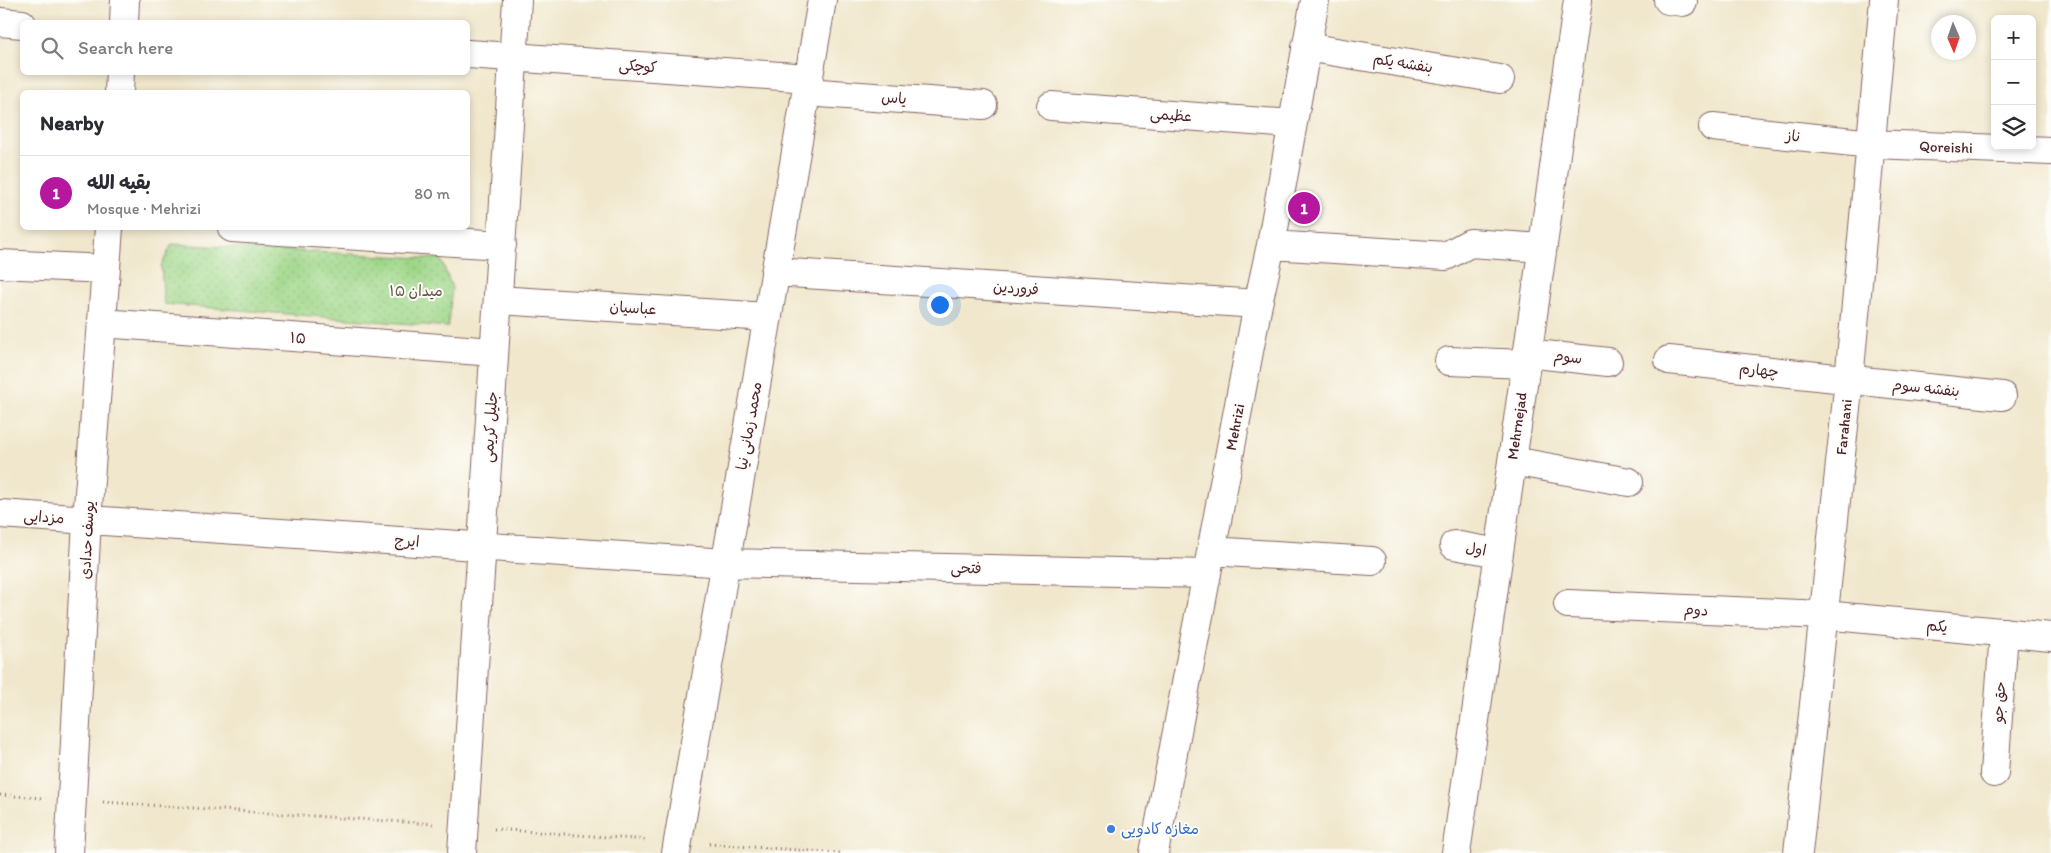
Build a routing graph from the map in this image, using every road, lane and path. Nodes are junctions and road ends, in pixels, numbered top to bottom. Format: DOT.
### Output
graph roads {
  1 [pos="125,0"];
  2 [pos="517,0"];
  3 [pos="822,0"];
  4 [pos="1315,0"];
  5 [pos="1578,0"];
  6 [pos="1884,0"];
  7 [pos="124,20"];
  8 [pos="0,22"];
  9 [pos="20,24"];
  10 [pos="1306,47"];
  11 [pos="470,54"];
  12 [pos="513,57"];
  13 [pos="120,75"];
  14 [pos="1500,79"];
  15 [pos="807,85"];
  16 [pos="119,90"];
  17 [pos="983,105"];
  18 [pos="1051,106"];
  19 [pos="1292,124"];
  20 [pos="1713,127"];
  21 [pos="1872,144"];
  22 [pos="2051,151"];
  23 [pos="109,230"];
  24 [pos="264,230"];
  25 [pos="502,245"];
  26 [pos="1270,245"];
  27 [pos="1542,248"];
  28 [pos="0,264"];
  29 [pos="106,269"];
  30 [pos="775,272"];
  31 [pos="498,300"];
  32 [pos="1258,304"];
  33 [pos="768,317"];
  34 [pos="102,323"];
  35 [pos="494,352"];
  36 [pos="1526,359"];
  37 [pos="1669,360"];
  38 [pos="1449,361"];
  39 [pos="1608,362"];
  40 [pos="1850,380"];
  41 [pos="2002,396"];
  42 [pos="1512,460"];
  43 [pos="1630,482"];
  44 [pos="0,514"];
  45 [pos="87,520"];
  46 [pos="1454,545"];
  47 [pos="482,546"];
  48 [pos="1499,553"];
  49 [pos="1372,561"];
  50 [pos="726,563"];
  51 [pos="1209,563"];
  52 [pos="1568,604"];
  53 [pos="1824,616"];
  54 [pos="2004,632"];
  55 [pos="2051,637"];
  56 [pos="1994,773"];
  57 [pos="0,795"];
  58 [pos="72,800"];
  59 [pos="463,840"];
  60 [pos="677,847"];
  61 [pos="69,853"];
  62 [pos="841,853"];
  63 [pos="1154,853"];
  64 [pos="1456,853"];
  65 [pos="1798,853"];
  1 -- 7 [label="street"];
  2 -- 12 [label="street, جلیل کریمی"];
  3 -- 15 [label="street, محمد زمانی نیا"];
  4 -- 10 [label="street, Mehrizi"];
  5 -- 27 [label="street, Mehrnejad"];
  6 -- 21 [label="street, Farahani"];
  8 -- 9 [label="street"];
  10 -- 14 [label="street, بنفشه یکم"];
  10 -- 19 [label="street, Mehrizi"];
  11 -- 12 [label="street, کوچکی"];
  12 -- 15 [label="street, کوچکی"];
  12 -- 25 [label="street, جلیل کریمی"];
  13 -- 16 [label="street"];
  15 -- 17 [label="street, یاس"];
  15 -- 30 [label="street, محمد زمانی نیا"];
  18 -- 19 [label="street, عظیمی"];
  19 -- 26 [label="street, Mehrizi"];
  20 -- 21 [label="street, ناز"];
  21 -- 22 [label="street, Qoreishi"];
  21 -- 40 [label="street, Farahani"];
  23 -- 29 [label="street, یوسف حدادی"];
  24 -- 25 [label="street"];
  25 -- 31 [label="street, جلیل کریمی"];
  26 -- 27 [label="street"];
  26 -- 32 [label="street, Mehrizi"];
  27 -- 36 [label="street, Mehrnejad"];
  28 -- 29 [label="street"];
  29 -- 34 [label="street, یوسف حدادی"];
  30 -- 32 [label="street, فروردین"];
  30 -- 33 [label="street, محمد زمانی نیا"];
  31 -- 33 [label="street, عباسیان"];
  31 -- 35 [label="street, جلیل کریمی"];
  32 -- 51 [label="street, Mehrizi"];
  33 -- 50 [label="street, محمد زمانی نیا"];
  34 -- 35 [label="street, ۱۵"];
  34 -- 45 [label="street, یوسف حدادی"];
  35 -- 47 [label="street, جلیل کریمی"];
  36 -- 38 [label="street"];
  36 -- 39 [label="street, سوم"];
  36 -- 42 [label="street, Mehrnejad"];
  37 -- 40 [label="street, چهارم"];
  40 -- 41 [label="street, بنفشه سوم"];
  40 -- 53 [label="street, Farahani"];
  42 -- 43 [label="street"];
  42 -- 48 [label="street, Mehrnejad"];
  44 -- 45 [label="street, مزدایی"];
  45 -- 47 [label="street, ایرج"];
  45 -- 58 [label="street, یوسف حدادی"];
  46 -- 48 [label="street, اول"];
  47 -- 50 [label="street, ایرج"];
  47 -- 59 [label="street, جلیل کریمی"];
  48 -- 64 [label="street, Mehrnejad"];
  49 -- 51 [label="street, فتحی"];
  50 -- 51 [label="street, فتحی"];
  50 -- 60 [label="street, محمد زمانی نیا"];
  51 -- 63 [label="street, Mehrizi"];
  52 -- 53 [label="street, دوم"];
  53 -- 54 [label="street, یکم"];
  53 -- 65 [label="street, Farahani"];
  54 -- 55 [label="street, یکم"];
  54 -- 56 [label="street, حق جو"];
  57 -- 58 [label="path"];
  58 -- 59 [label="path"];
  58 -- 61 [label="street, یوسف حدادی"];
  59 -- 60 [label="path"];
  60 -- 62 [label="path"];
}
